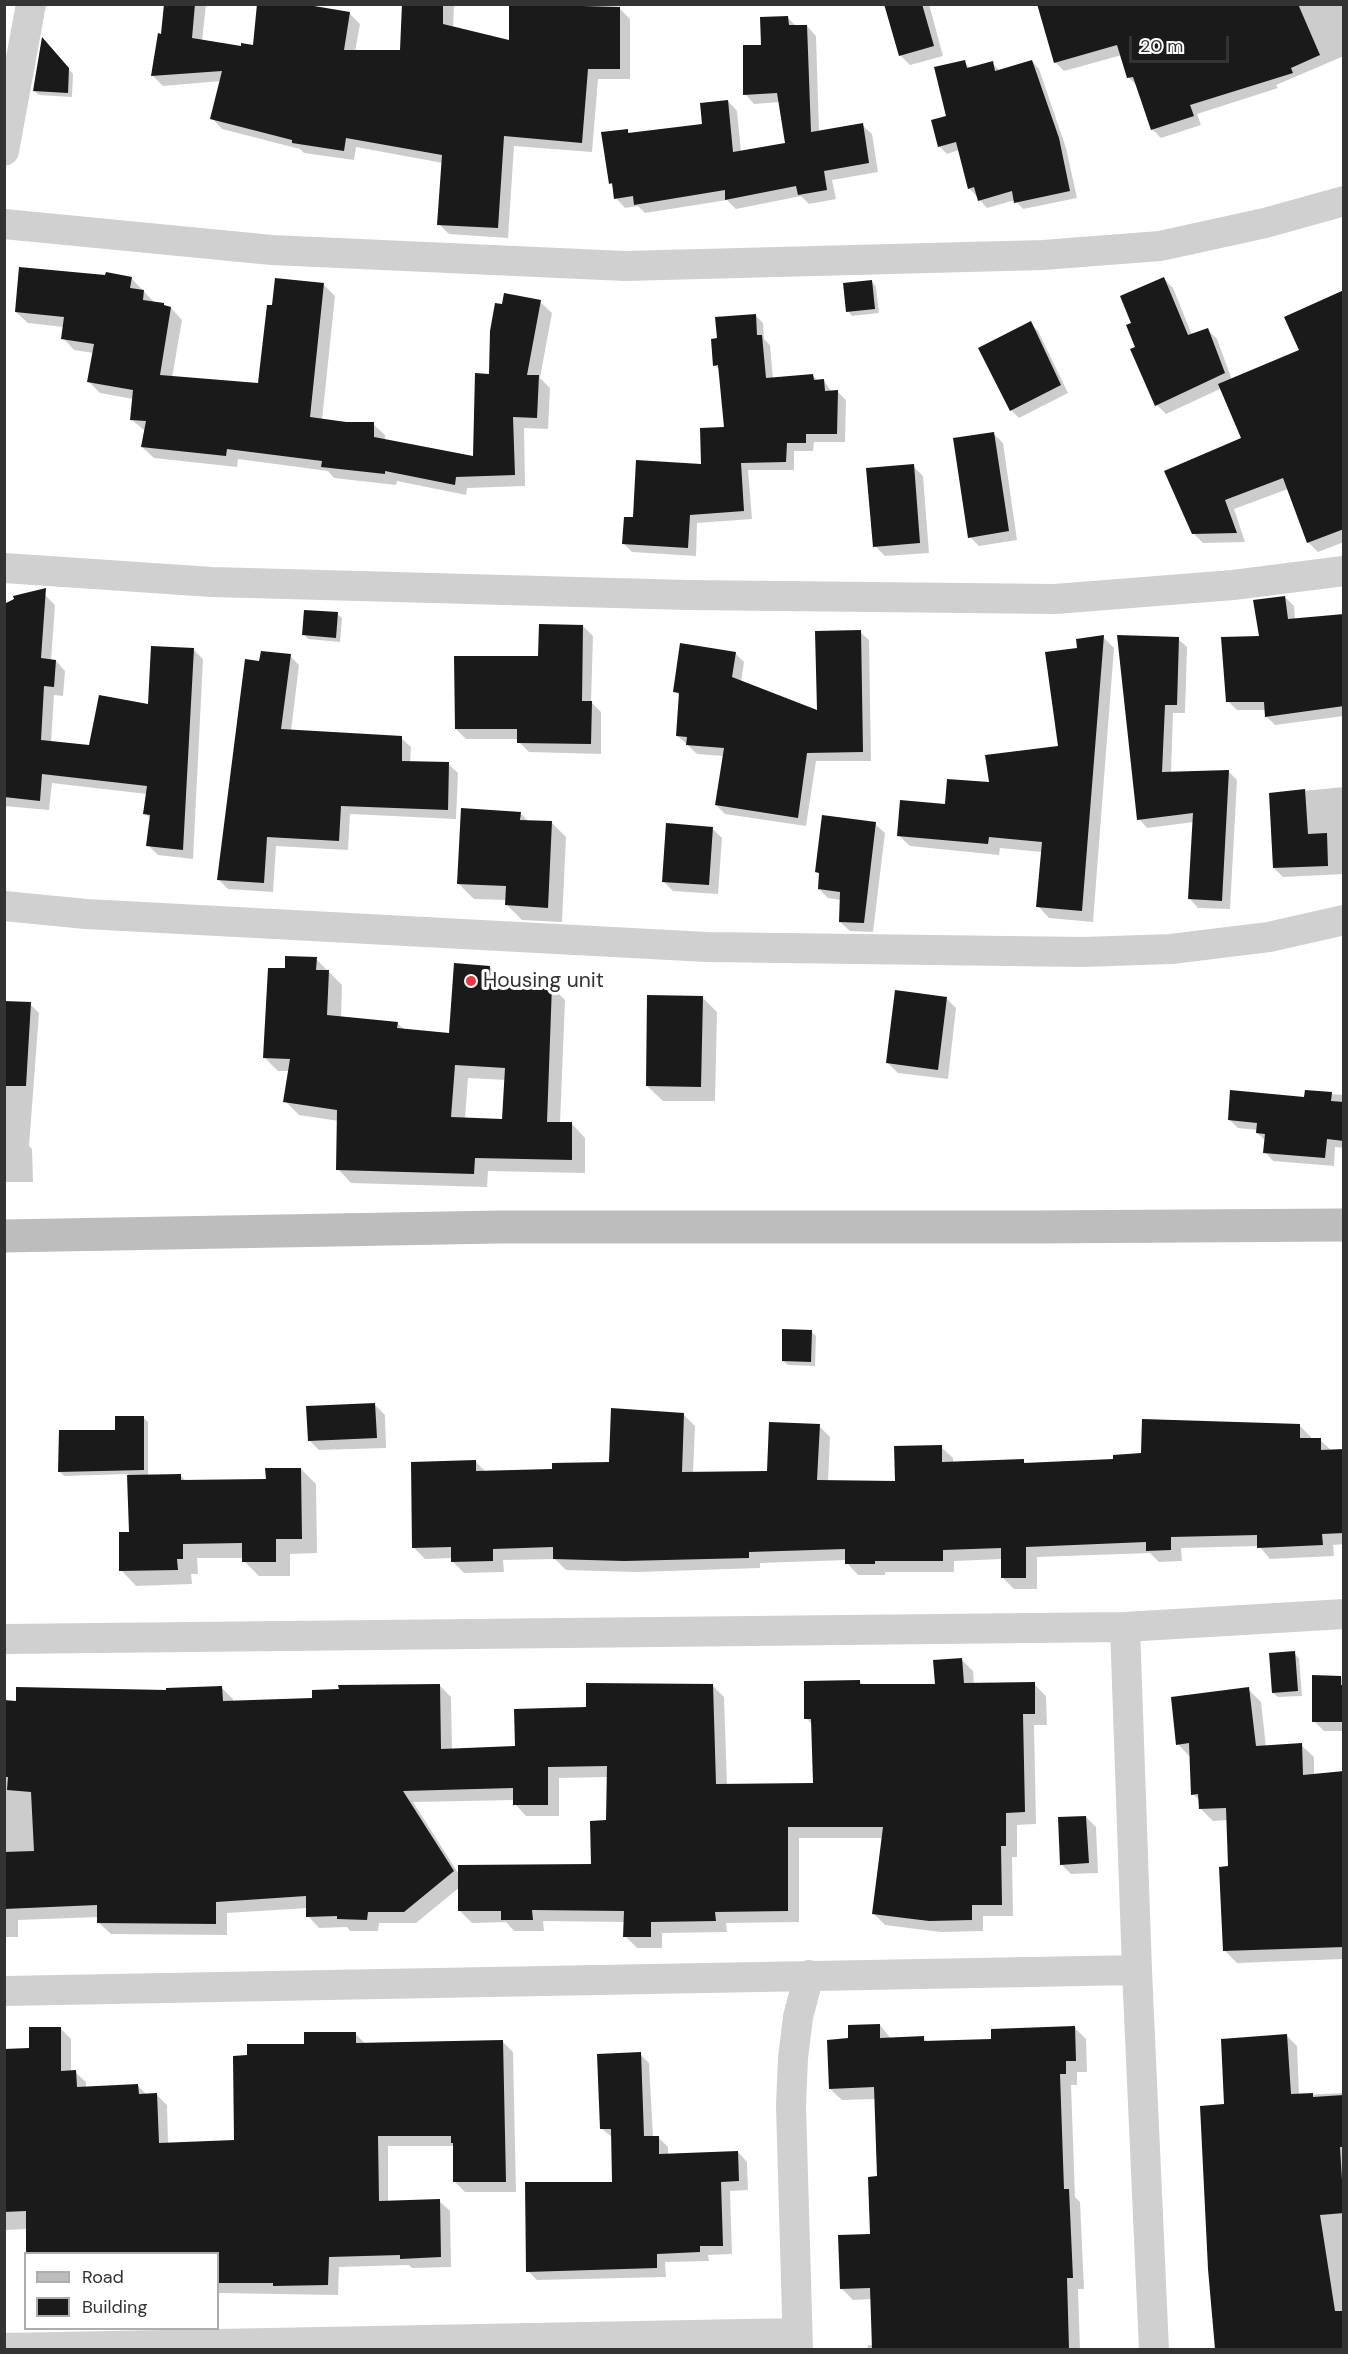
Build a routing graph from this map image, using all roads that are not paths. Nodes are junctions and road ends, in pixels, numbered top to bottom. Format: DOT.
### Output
graph roads {
  1 [pos="31,4"];
  2 [pos="4,151"];
  3 [pos="1344,201"];
  4 [pos="4,224"];
  5 [pos="4,568"];
  6 [pos="1344,571"];
  7 [pos="4,906"];
  8 [pos="1344,920"];
  9 [pos="1344,1225"];
  10 [pos="4,1236"];
  11 [pos="1344,1614"];
  12 [pos="1125,1627"];
  13 [pos="4,1639"];
  14 [pos="1137,1970"];
  15 [pos="809,1976"];
  16 [pos="4,1991"];
  17 [pos="798,2341"];
  18 [pos="4,2348"];
  19 [pos="1154,2349"];
  1 -- 2 [label="street"];
  3 -- 4 [label="street"];
  5 -- 6 [label="street"];
  7 -- 8 [label="street"];
  9 -- 10 [label="street"];
  11 -- 12 [label="street"];
  12 -- 13 [label="street"];
  12 -- 14 [label="street"];
  14 -- 15 [label="street"];
  14 -- 19 [label="street"];
  15 -- 16 [label="street"];
  15 -- 17 [label="street"];
  17 -- 18 [label="street"];
}
